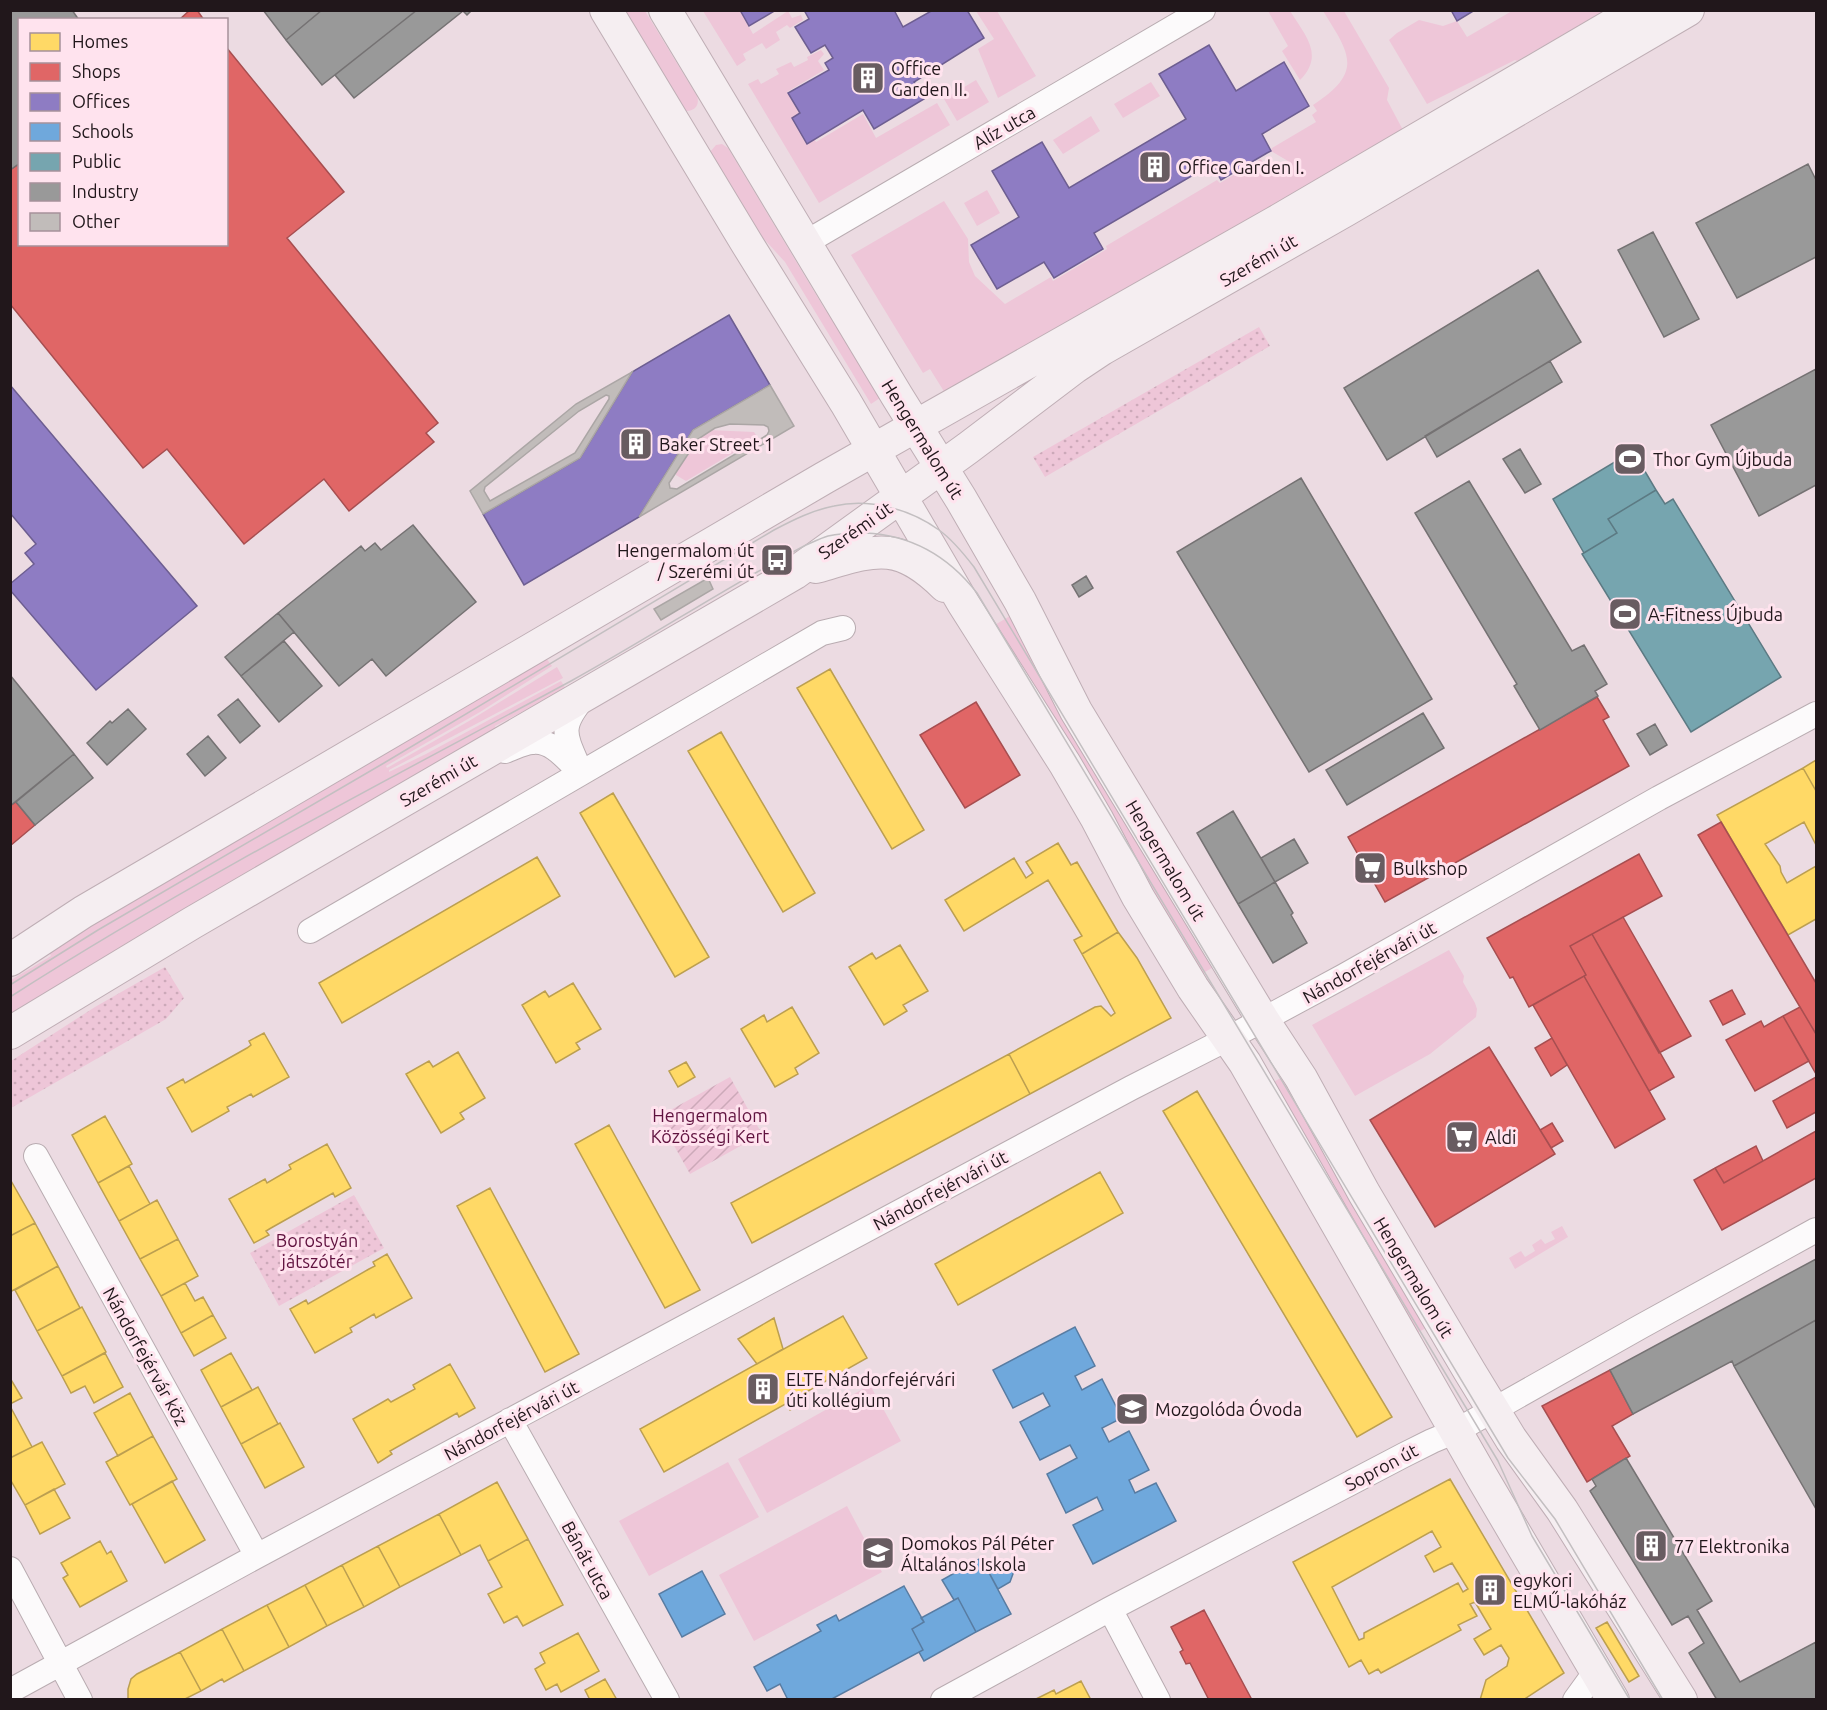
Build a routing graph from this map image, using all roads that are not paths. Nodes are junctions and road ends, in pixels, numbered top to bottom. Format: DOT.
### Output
graph roads {
  1 [pos="606,10"];
  2 [pos="665,10"];
  3 [pos="1203,10"];
  4 [pos="1638,10"];
  5 [pos="1688,10"];
  6 [pos="729,116"];
  7 [pos="686,142"];
  8 [pos="805,243"];
  9 [pos="915,426"];
  10 [pos="874,450"];
  11 [pos="940,467"];
  12 [pos="901,497"];
  13 [pos="795,573"];
  14 [pos="963,603"];
  15 [pos="843,628"];
  16 [pos="588,692"];
  17 [pos="1816,714"];
  18 [pos="458,768"];
  19 [pos="581,773"];
  20 [pos="310,931"];
  21 [pos="10,960"];
  22 [pos="1263,1020"];
  23 [pos="10,1033"];
  24 [pos="1229,1038"];
  25 [pos="36,1156"];
  26 [pos="1816,1230"];
  27 [pos="1494,1410"];
  28 [pos="510,1420"];
  29 [pos="1456,1431"];
  30 [pos="257,1556"];
  31 [pos="10,1569"];
  32 [pos="1110,1609"];
  33 [pos="61,1664"];
  34 [pos="1596,1671"];
  35 [pos="10,1691"];
  36 [pos="80,1700"];
  37 [pos="667,1700"];
  38 [pos="943,1700"];
  39 [pos="1158,1700"];
  40 [pos="1575,1700"];
  41 [pos="1613,1700"];
  42 [pos="1681,1700"];
  1 -- 7 [label="main road"];
  2 -- 6 [label="main road, Hengermalom út"];
  3 -- 8 [label="street, Alíz utca"];
  4 -- 9 [label="main road, Szerémi út"];
  5 -- 11 [label="main road, Szerémi út"];
  6 -- 7 [label="main road"];
  6 -- 8 [label="main road, Hengermalom út"];
  7 -- 10 [label="main road"];
  8 -- 9 [label="main road, Hengermalom út"];
  9 -- 10 [label="main road, Szerémi út"];
  9 -- 11 [label="main road, Hengermalom út"];
  10 -- 12 [label="main road"];
  10 -- 21 [label="main road, Szerémi út"];
  11 -- 12 [label="main road, Szerémi út"];
  11 -- 22 [label="main road, Hengermalom út"];
  12 -- 13 [label="main road, Szerémi út"];
  12 -- 14 [label="main road"];
  13 -- 14 [label="main road"];
  13 -- 16 [label="main road, Szerémi út"];
  14 -- 24 [label="main road"];
  15 -- 19 [label="street"];
  16 -- 18 [label="main road, Szerémi út"];
  16 -- 19 [label="street"];
  17 -- 22 [label="street, Nándorfejérvári út"];
  18 -- 19 [label="street"];
  18 -- 23 [label="main road, Szerémi út"];
  19 -- 20 [label="street"];
  22 -- 24 [label="street, Nándorfejérvári út"];
  22 -- 27 [label="main road, Hengermalom út"];
  24 -- 28 [label="street, Nándorfejérvári út"];
  24 -- 29 [label="main road"];
  25 -- 30 [label="street, Nándorfejérvár köz"];
  26 -- 27 [label="street, Sopron út"];
  27 -- 29 [label="street, Sopron út"];
  27 -- 42 [label="main road, Hengermalom út"];
  28 -- 30 [label="street, Nándorfejérvári út"];
  28 -- 37 [label="street, Bánát utca"];
  29 -- 32 [label="street, Sopron út"];
  29 -- 34 [label="main road"];
  30 -- 33 [label="street, Nándorfejérvári út"];
  31 -- 33 [label="street"];
  32 -- 38 [label="street, Sopron út"];
  32 -- 39 [label="street"];
  33 -- 35 [label="street, Nándorfejérvári út"];
  33 -- 36 [label="street"];
  34 -- 40 [label="street"];
  34 -- 41 [label="main road"];
}
